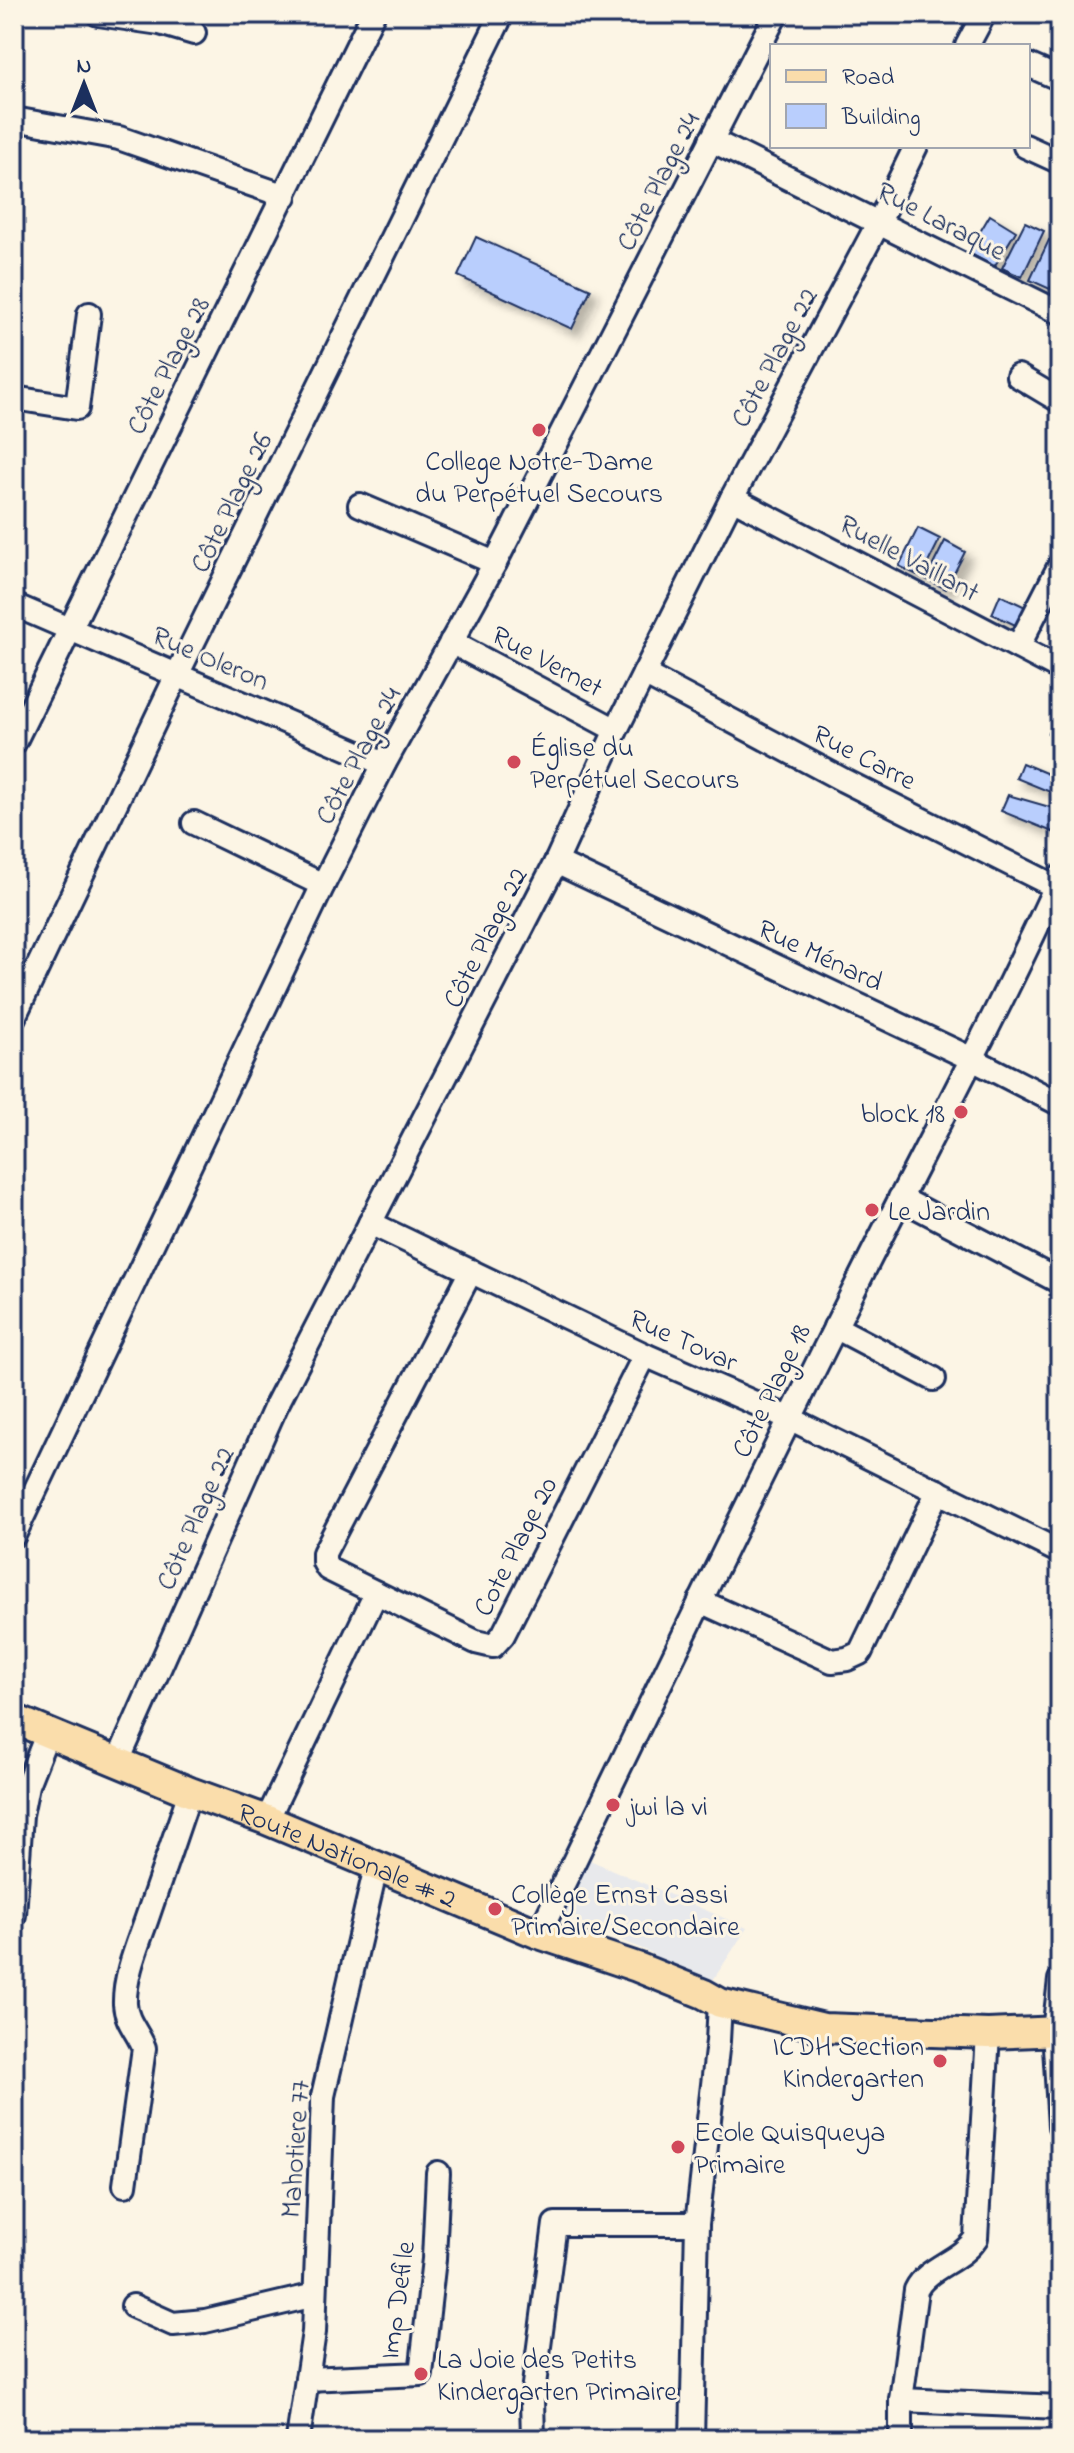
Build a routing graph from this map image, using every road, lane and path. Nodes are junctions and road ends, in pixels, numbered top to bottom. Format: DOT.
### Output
graph roads {
  1 [pos="98,14"];
  2 [pos="373,14"];
  3 [pos="502,14"];
  4 [pos="776,14"];
  5 [pos="984,14"];
  6 [pos="194,33"];
  7 [pos="975,43"];
  8 [pos="1030,66"];
  9 [pos="1060,79"];
  10 [pos="14,119"];
  11 [pos="711,140"];
  12 [pos="915,148"];
  13 [pos="1029,148"];
  14 [pos="1060,162"];
  15 [pos="285,196"];
  16 [pos="879,222"];
  17 [pos="1060,313"];
  18 [pos="89,314"];
  19 [pos="1018,376"];
  20 [pos="14,398"];
  21 [pos="1060,401"];
  22 [pos="732,498"];
  23 [pos="360,505"];
  24 [pos="495,563"];
  25 [pos="1060,565"];
  26 [pos="14,605"];
  27 [pos="69,628"];
  28 [pos="451,642"];
  29 [pos="1018,647"];
  30 [pos="1060,669"];
  31 [pos="644,674"];
  32 [pos="177,675"];
  33 [pos="616,730"];
  34 [pos="14,743"];
  35 [pos="384,764"];
  36 [pos="194,823"];
  37 [pos="556,862"];
  38 [pos="1058,884"];
  39 [pos="323,885"];
  40 [pos="14,1017"];
  41 [pos="972,1059"];
  42 [pos="1060,1104"];
  43 [pos="900,1198"];
  44 [pos="370,1223"];
  45 [pos="471,1271"];
  46 [pos="1060,1282"];
  47 [pos="835,1327"];
  48 [pos="645,1355"];
  49 [pos="934,1379"];
  50 [pos="789,1418"];
  51 [pos="938,1491"];
  52 [pos="14,1535"];
  53 [pos="1060,1552"];
  54 [pos="376,1593"];
  55 [pos="700,1601"];
  56 [pos="14,1719"];
  57 [pos="48,1732"];
  58 [pos="118,1761"];
  59 [pos="190,1792"];
  60 [pos="267,1820"];
  61 [pos="376,1867"];
  62 [pos="14,1915"];
  63 [pos="539,1934"];
  64 [pos="1060,1980"];
  65 [pos="720,2003"];
  66 [pos="1057,2031"];
  67 [pos="988,2034"];
  68 [pos="1060,2126"];
  69 [pos="438,2173"];
  70 [pos="125,2185"];
  71 [pos="697,2224"];
  72 [pos="315,2295"];
  73 [pos="133,2306"];
  74 [pos="307,2379"];
  75 [pos="901,2400"];
  76 [pos="1060,2407"];
  77 [pos="298,2439"];
  78 [pos="533,2439"];
  79 [pos="692,2439"];
  80 [pos="901,2439"];
  1 -- 6 [label="street"];
  2 -- 15 [label="street, Côte Plage 28"];
  3 -- 32 [label="street, Côte Plage 26"];
  4 -- 11 [label="street, Côte Plage 24"];
  5 -- 7 [label="street"];
  8 -- 9 [label="street"];
  10 -- 15 [label="street"];
  11 -- 16 [label="street, Rue Laraque"];
  11 -- 24 [label="street, Côte Plage 24"];
  12 -- 16 [label="street, Côte Plage 22"];
  13 -- 14 [label="street"];
  15 -- 27 [label="street, Côte Plage 28"];
  16 -- 17 [label="street, Rue Laraque"];
  16 -- 22 [label="street, Côte Plage 22"];
  18 -- 20 [label="street"];
  19 -- 21 [label="street"];
  22 -- 29 [label="street, Ruelle Vaillant"];
  22 -- 31 [label="street, Côte Plage 22"];
  23 -- 24 [label="street"];
  24 -- 28 [label="street, Côte Plage 24"];
  25 -- 29 [label="street"];
  26 -- 27 [label="street, Rue Oleron"];
  27 -- 32 [label="street, Rue Oleron"];
  27 -- 34 [label="street, Côte Plage 28"];
  28 -- 33 [label="street, Rue Vernet"];
  28 -- 35 [label="street, Côte Plage 24"];
  29 -- 30 [label="street, Ruelle Vaillant"];
  31 -- 33 [label="street, Côte Plage 22"];
  31 -- 38 [label="street, Rue Carre"];
  32 -- 35 [label="street, Rue Oleron"];
  32 -- 40 [label="street, Côte Plage 26"];
  33 -- 37 [label="street, Côte Plage 22"];
  35 -- 39 [label="street, Côte Plage 24"];
  36 -- 39 [label="street"];
  37 -- 41 [label="street, Rue Ménard"];
  37 -- 44 [label="street, Côte Plage 22"];
  38 -- 41 [label="street, Côte Plage 18"];
  39 -- 52 [label="street, Côte Plage 24"];
  41 -- 42 [label="street, Rue Ménard"];
  41 -- 43 [label="street, Côte Plage 18"];
  43 -- 46 [label="street"];
  43 -- 47 [label="street, Côte Plage 18"];
  44 -- 45 [label="street, Rue Tovar"];
  44 -- 58 [label="street, Côte Plage 22"];
  45 -- 48 [label="street, Rue Tovar"];
  45 -- 54 [label="street, Cote Plage 20"];
  47 -- 49 [label="street"];
  47 -- 50 [label="street, Côte Plage 18"];
  48 -- 50 [label="street, Rue Tovar"];
  48 -- 54 [label="street, Cote Plage 20"];
  50 -- 51 [label="street, Rue Tovar"];
  50 -- 55 [label="street, Côte Plage 18"];
  51 -- 53 [label="street, Rue Tovar"];
  51 -- 55 [label="street"];
  54 -- 60 [label="street"];
  55 -- 63 [label="street, Côte Plage 18"];
  56 -- 57 [label="main road, Route Nationale # 2"];
  57 -- 58 [label="main road, Route Nationale # 2"];
  57 -- 62 [label="street"];
  58 -- 59 [label="main road, Route Nationale # 2"];
  59 -- 60 [label="main road, Route Nationale # 2"];
  59 -- 70 [label="street"];
  60 -- 61 [label="main road, Route Nationale # 2"];
  61 -- 63 [label="main road, Route Nationale # 2"];
  61 -- 72 [label="street, Mahotiere 77"];
  63 -- 65 [label="main road, Route Nationale # 2"];
  64 -- 66 [label="street"];
  65 -- 67 [label="main road, Route Nationale # 2"];
  65 -- 71 [label="street"];
  66 -- 67 [label="main road, Route Nationale # 2"];
  66 -- 68 [label="street"];
  67 -- 75 [label="street"];
  69 -- 74 [label="street, Imp Defile"];
  71 -- 78 [label="street"];
  71 -- 79 [label="street"];
  72 -- 73 [label="street"];
  72 -- 74 [label="street, Mahotiere 77"];
  74 -- 77 [label="street, Mahotiere 77"];
  75 -- 76 [label="street"];
  75 -- 80 [label="street"];
}
